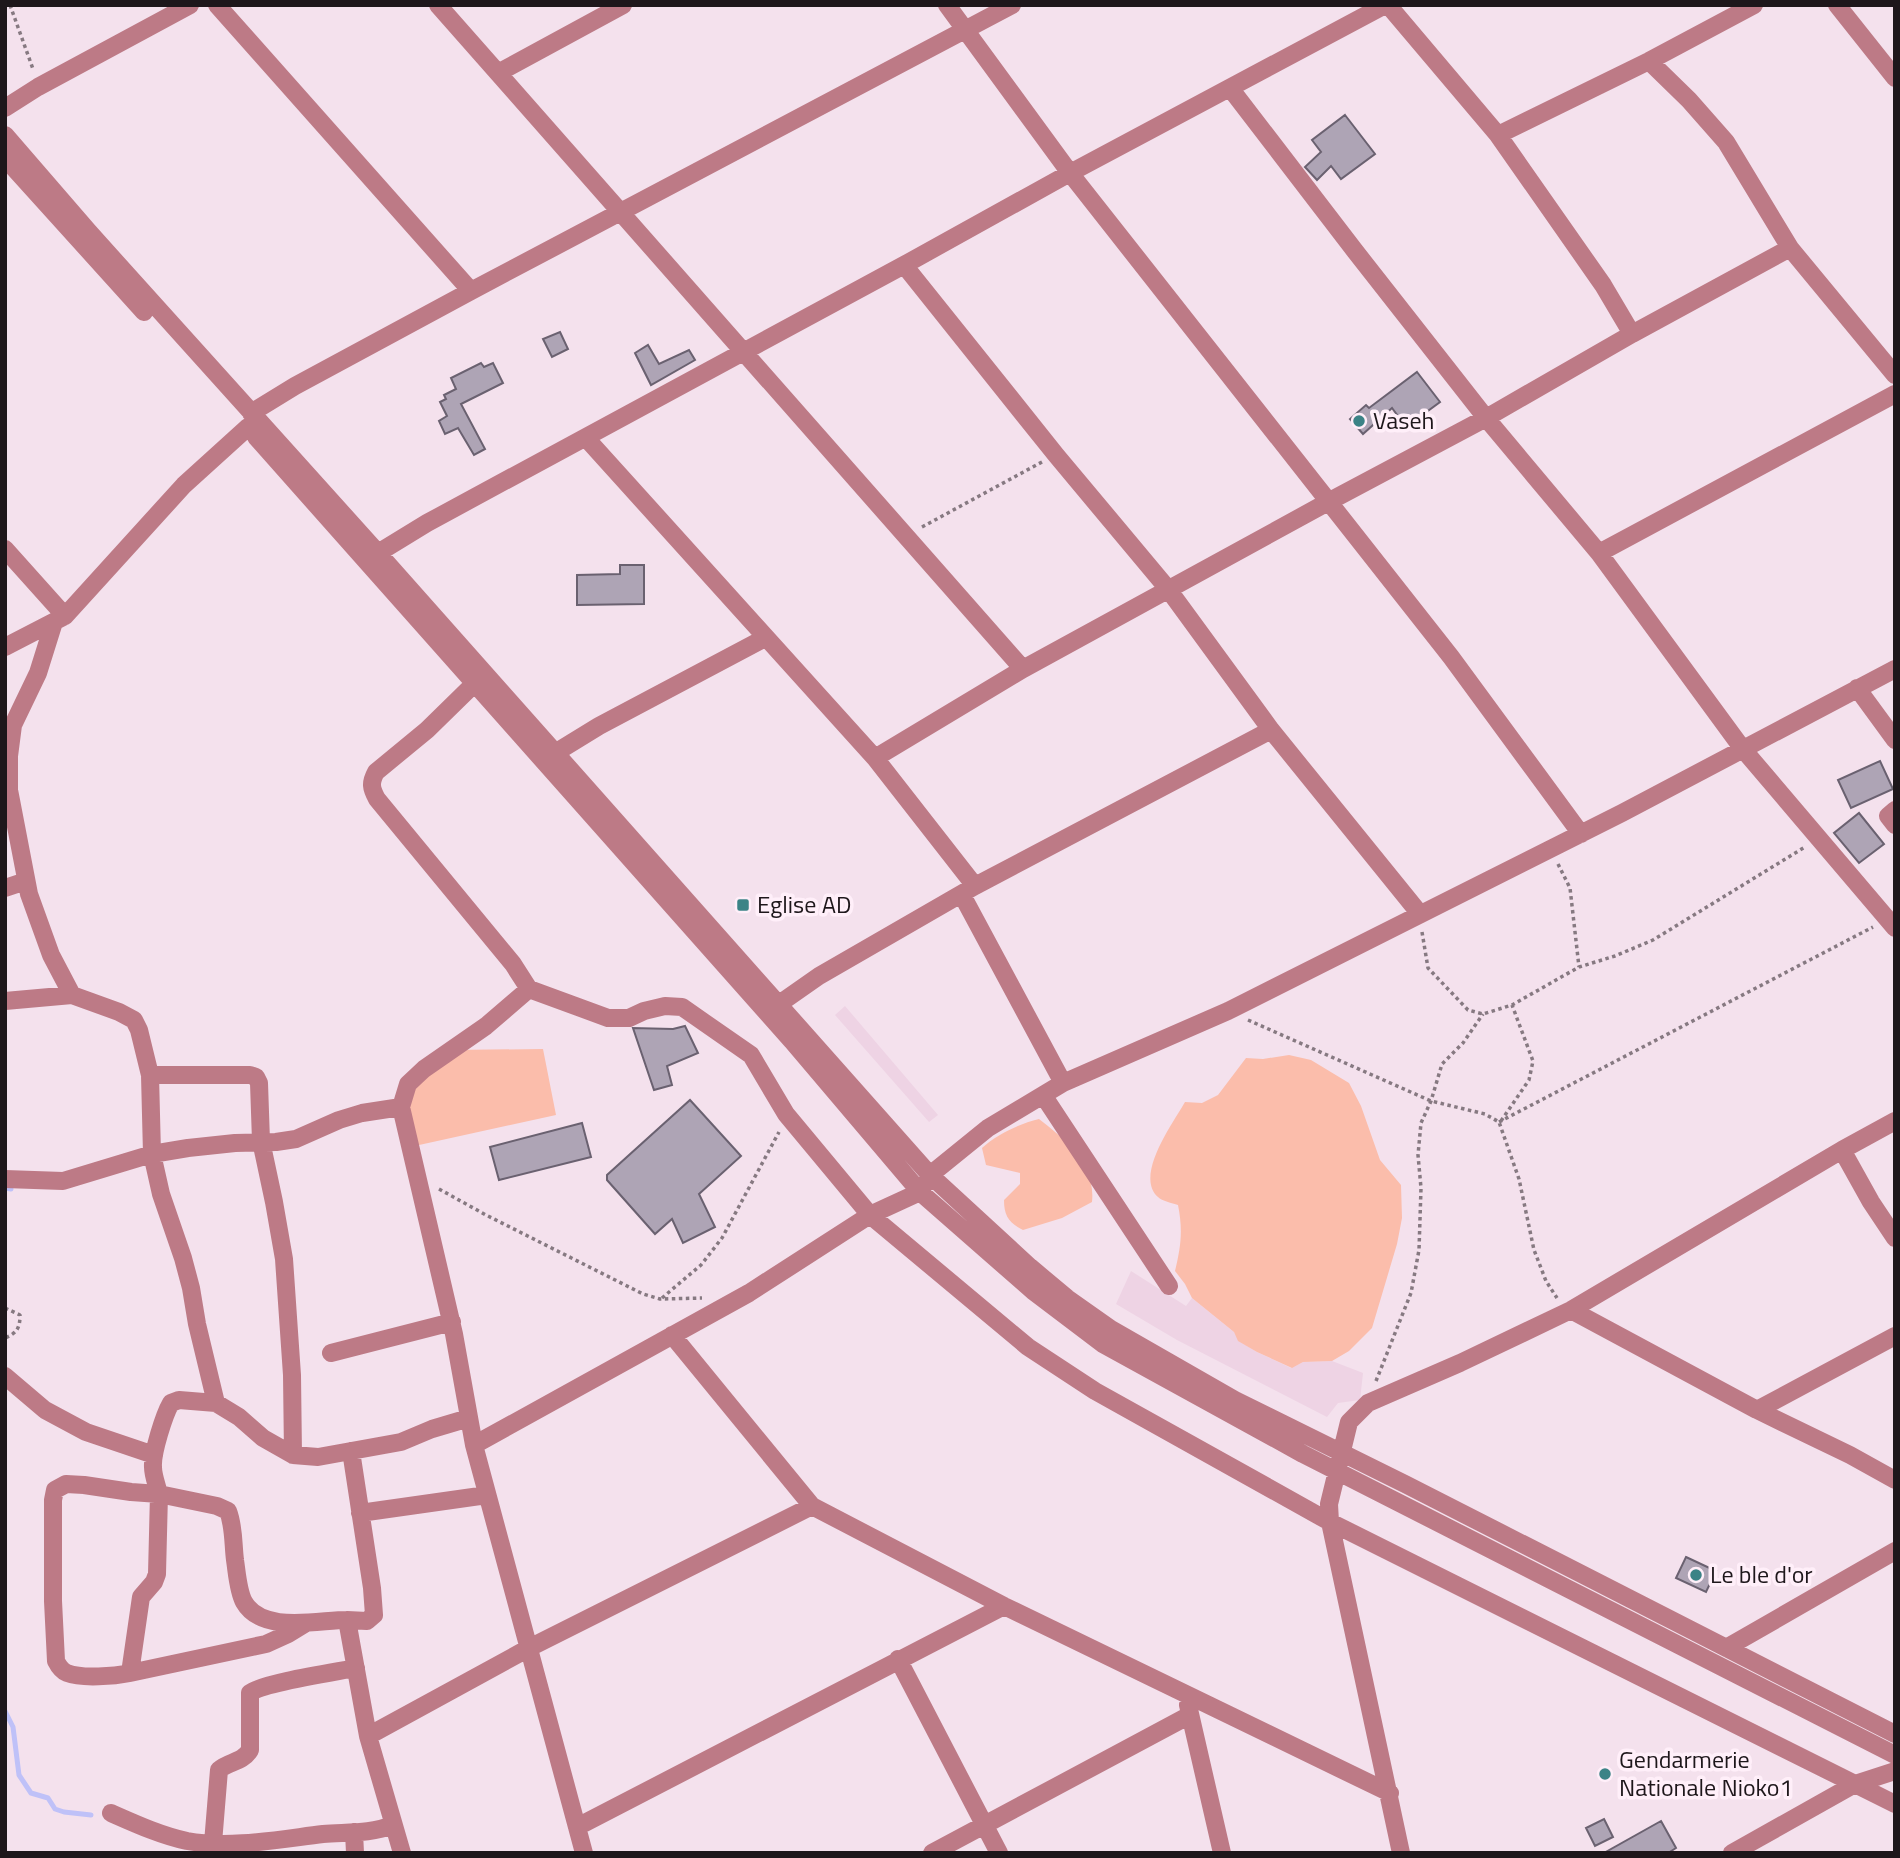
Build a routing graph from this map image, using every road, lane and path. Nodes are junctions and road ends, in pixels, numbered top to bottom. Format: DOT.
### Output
graph roads {
  1 [pos="10,5"];
  2 [pos="190,5"];
  3 [pos="217,5"];
  4 [pos="438,5"];
  5 [pos="623,5"];
  6 [pos="947,5"];
  7 [pos="1012,5"];
  8 [pos="1386,5"];
  9 [pos="1754,5"];
  10 [pos="1837,5"];
  11 [pos="966,30"];
  12 [pos="1649,61"];
  13 [pos="498,73"];
  14 [pos="1895,78"];
  15 [pos="38,88"];
  16 [pos="1230,88"];
  17 [pos="5,108"];
  18 [pos="5,135"];
  19 [pos="1498,135"];
  20 [pos="5,158"];
  21 [pos="1070,173"];
  22 [pos="621,212"];
  23 [pos="1790,248"];
  24 [pos="904,265"];
  25 [pos="471,291"];
  26 [pos="1632,334"];
  27 [pos="744,352"];
  28 [pos="1895,376"];
  29 [pos="1895,394"];
  30 [pos="1486,418"];
  31 [pos="249,420"];
  32 [pos="586,438"];
  33 [pos="1056,455"];
  34 [pos="1328,502"];
  35 [pos="905,536"];
  36 [pos="5,549"];
  37 [pos="378,553"];
  38 [pos="1599,553"];
  39 [pos="1168,589"];
  40 [pos="60,619"];
  41 [pos="765,638"];
  42 [pos="5,647"];
  43 [pos="1023,669"];
  44 [pos="1895,669"];
  45 [pos="474,684"];
  46 [pos="1857,688"];
  47 [pos="1271,730"];
  48 [pos="1895,740"];
  49 [pos="1742,748"];
  50 [pos="555,753"];
  51 [pos="875,758"];
  52 [pos="7,759"];
  53 [pos="1895,810"];
  54 [pos="1895,825"];
  55 [pos="1581,834"];
  56 [pos="1819,839"];
  57 [pos="1551,849"];
  58 [pos="26,881"];
  59 [pos="5,888"];
  60 [pos="969,891"];
  61 [pos="1420,914"];
  62 [pos="1891,924"];
  63 [pos="1579,967"];
  64 [pos="528,989"];
  65 [pos="72,995"];
  66 [pos="5,1000"];
  67 [pos="779,1004"];
  68 [pos="1512,1005"];
  69 [pos="1228,1011"];
  70 [pos="1483,1014"];
  71 [pos="150,1075"];
  72 [pos="1063,1083"];
  73 [pos="1043,1095"];
  74 [pos="1431,1101"];
  75 [pos="401,1107"];
  76 [pos="786,1114"];
  77 [pos="1895,1121"];
  78 [pos="1499,1122"];
  79 [pos="261,1141"];
  80 [pos="1842,1150"];
  81 [pos="152,1154"];
  82 [pos="415,1166"];
  83 [pos="930,1175"];
  84 [pos="5,1179"];
  85 [pos="920,1192"];
  86 [pos="870,1215"];
  87 [pos="1895,1238"];
  88 [pos="1169,1286"];
  89 [pos="713,1297"];
  90 [pos="660,1299"];
  91 [pos="5,1308"];
  92 [pos="1571,1310"];
  93 [pos="452,1322"];
  94 [pos="673,1335"];
  95 [pos="1895,1336"];
  96 [pos="5,1338"];
  97 [pos="331,1353"];
  98 [pos="5,1376"];
  99 [pos="1368,1403"];
  100 [pos="216,1404"];
  101 [pos="1757,1410"];
  102 [pos="469,1418"];
  103 [pos="474,1446"];
  104 [pos="351,1451"];
  105 [pos="1342,1453"];
  106 [pos="154,1455"];
  107 [pos="293,1455"];
  108 [pos="1337,1472"];
  109 [pos="1895,1480"];
  110 [pos="159,1494"];
  111 [pos="487,1495"];
  112 [pos="812,1506"];
  113 [pos="360,1513"];
  114 [pos="1330,1522"];
  115 [pos="1895,1551"];
  116 [pos="1004,1606"];
  117 [pos="347,1620"];
  118 [pos="306,1623"];
  119 [pos="528,1648"];
  120 [pos="1726,1648"];
  121 [pos="898,1659"];
  122 [pos="356,1668"];
  123 [pos="130,1673"];
  124 [pos="1186,1694"];
  125 [pos="1191,1714"];
  126 [pos="1895,1734"];
  127 [pos="368,1736"];
  128 [pos="1895,1755"];
  129 [pos="1895,1771"];
  130 [pos="1854,1784"];
  131 [pos="1390,1793"];
  132 [pos="1895,1804"];
  133 [pos="111,1813"];
  134 [pos="393,1825"];
  135 [pos="984,1825"];
  136 [pos="577,1827"];
  137 [pos="354,1832"];
  138 [pos="213,1843"];
  139 [pos="355,1853"];
  140 [pos="401,1853"];
  141 [pos="584,1853"];
  142 [pos="932,1853"];
  143 [pos="999,1853"];
  144 [pos="1223,1853"];
  145 [pos="1401,1853"];
  146 [pos="1732,1853"];
  1 -- 15 [label="path"];
  2 -- 15 [label="street"];
  3 -- 25 [label="street"];
  4 -- 13 [label="street"];
  5 -- 13 [label="street"];
  6 -- 11 [label="street"];
  7 -- 11 [label="street"];
  8 -- 16 [label="street"];
  8 -- 19 [label="street"];
  9 -- 12 [label="street"];
  10 -- 14 [label="street"];
  11 -- 21 [label="street"];
  11 -- 22 [label="street"];
  12 -- 19 [label="street"];
  12 -- 23 [label="street"];
  13 -- 22 [label="street"];
  15 -- 17 [label="street"];
  16 -- 21 [label="street"];
  16 -- 30 [label="street"];
  18 -- 31 [label="street"];
  19 -- 26 [label="street"];
  20 -- 31 [label="street"];
  21 -- 24 [label="street"];
  21 -- 34 [label="street"];
  22 -- 25 [label="street"];
  22 -- 27 [label="street"];
  23 -- 26 [label="street"];
  23 -- 28 [label="street"];
  24 -- 27 [label="street"];
  24 -- 33 [label="street"];
  25 -- 31 [label="street"];
  26 -- 30 [label="street"];
  27 -- 32 [label="street"];
  27 -- 35 [label="street"];
  29 -- 38 [label="street"];
  30 -- 34 [label="street"];
  30 -- 38 [label="street"];
  31 -- 37 [label="street"];
  31 -- 40 [label="street"];
  31 -- 45 [label="street"];
  32 -- 37 [label="street"];
  32 -- 41 [label="street"];
  33 -- 35 [label="path"];
  33 -- 39 [label="street"];
  34 -- 39 [label="street"];
  34 -- 55 [label="street"];
  35 -- 43 [label="street"];
  36 -- 40 [label="street"];
  37 -- 50 [label="street"];
  38 -- 49 [label="street"];
  39 -- 43 [label="street"];
  39 -- 47 [label="street"];
  40 -- 42 [label="street"];
  40 -- 52 [label="street"];
  41 -- 50 [label="street"];
  41 -- 51 [label="street"];
  43 -- 51 [label="street"];
  44 -- 46 [label="street"];
  45 -- 64 [label="street"];
  45 -- 85 [label="street"];
  46 -- 48 [label="street"];
  46 -- 49 [label="street"];
  47 -- 60 [label="street"];
  47 -- 61 [label="street"];
  49 -- 55 [label="street"];
  49 -- 56 [label="street"];
  50 -- 67 [label="street"];
  51 -- 60 [label="street"];
  52 -- 58 [label="street"];
  53 -- 54 [label="street"];
  55 -- 57 [label="street"];
  56 -- 62 [label="street"];
  56 -- 63 [label="path"];
  57 -- 61 [label="street"];
  57 -- 63 [label="path"];
  58 -- 59 [label="street"];
  58 -- 65 [label="street"];
  60 -- 67 [label="street"];
  60 -- 72 [label="street"];
  61 -- 69 [label="street"];
  61 -- 70 [label="path"];
  62 -- 78 [label="path"];
  63 -- 68 [label="path"];
  64 -- 75 [label="street"];
  64 -- 76 [label="street"];
  65 -- 66 [label="street"];
  65 -- 71 [label="street"];
  67 -- 83 [label="street"];
  68 -- 70 [label="path"];
  68 -- 78 [label="path"];
  69 -- 72 [label="street"];
  69 -- 74 [label="path"];
  70 -- 74 [label="path"];
  71 -- 79 [label="street"];
  71 -- 81 [label="street"];
  72 -- 73 [label="street"];
  73 -- 83 [label="street"];
  73 -- 88 [label="street"];
  74 -- 78 [label="path"];
  74 -- 99 [label="path"];
  75 -- 79 [label="street"];
  75 -- 82 [label="street"];
  76 -- 86 [label="street"];
  76 -- 90 [label="path"];
  77 -- 80 [label="street"];
  78 -- 92 [label="path"];
  79 -- 81 [label="street"];
  79 -- 107 [label="street"];
  80 -- 87 [label="street"];
  80 -- 92 [label="street"];
  81 -- 84 [label="street"];
  81 -- 100 [label="street"];
  82 -- 90 [label="path"];
  82 -- 93 [label="street"];
  83 -- 85 [label="street"];
  83 -- 105 [label="street"];
  85 -- 86 [label="street"];
  85 -- 108 [label="street"];
  86 -- 94 [label="street"];
  86 -- 114 [label="street"];
  89 -- 90 [label="path"];
  91 -- 96 [label="path"];
  92 -- 99 [label="street"];
  92 -- 101 [label="street"];
  93 -- 97 [label="street"];
  93 -- 102 [label="street"];
  94 -- 103 [label="street"];
  94 -- 112 [label="street"];
  95 -- 101 [label="street"];
  98 -- 106 [label="street"];
  99 -- 105 [label="street"];
  100 -- 106 [label="street"];
  100 -- 107 [label="street"];
  101 -- 109 [label="street"];
  102 -- 103 [label="street"];
  102 -- 104 [label="street"];
  103 -- 111 [label="street"];
  104 -- 107 [label="street"];
  104 -- 113 [label="street"];
  105 -- 108 [label="street"];
  105 -- 120 [label="street"];
  106 -- 110 [label="street"];
  108 -- 114 [label="street"];
  108 -- 128 [label="street"];
  110 -- 118 [label="street"];
  110 -- 123 [label="street"];
  110 -- 123 [label="street"];
  111 -- 113 [label="street"];
  111 -- 119 [label="street"];
  112 -- 116 [label="street"];
  112 -- 119 [label="street"];
  113 -- 117 [label="street"];
  114 -- 130 [label="street"];
  114 -- 131 [label="street"];
  115 -- 120 [label="street"];
  116 -- 121 [label="street"];
  116 -- 124 [label="street"];
  117 -- 118 [label="street"];
  117 -- 122 [label="street"];
  118 -- 123 [label="street"];
  119 -- 127 [label="street"];
  119 -- 136 [label="street"];
  120 -- 126 [label="street"];
  121 -- 135 [label="street"];
  121 -- 136 [label="street"];
  122 -- 127 [label="street"];
  122 -- 138 [label="street"];
  124 -- 125 [label="street"];
  124 -- 131 [label="street"];
  125 -- 135 [label="street"];
  125 -- 144 [label="street"];
  127 -- 134 [label="street"];
  129 -- 130 [label="street"];
  130 -- 132 [label="street"];
  130 -- 146 [label="street"];
  131 -- 145 [label="street"];
  133 -- 138 [label="street"];
  134 -- 137 [label="street"];
  134 -- 140 [label="street"];
  135 -- 142 [label="street"];
  135 -- 143 [label="street"];
  136 -- 141 [label="street"];
  137 -- 138 [label="street"];
  137 -- 139 [label="street"];
}
